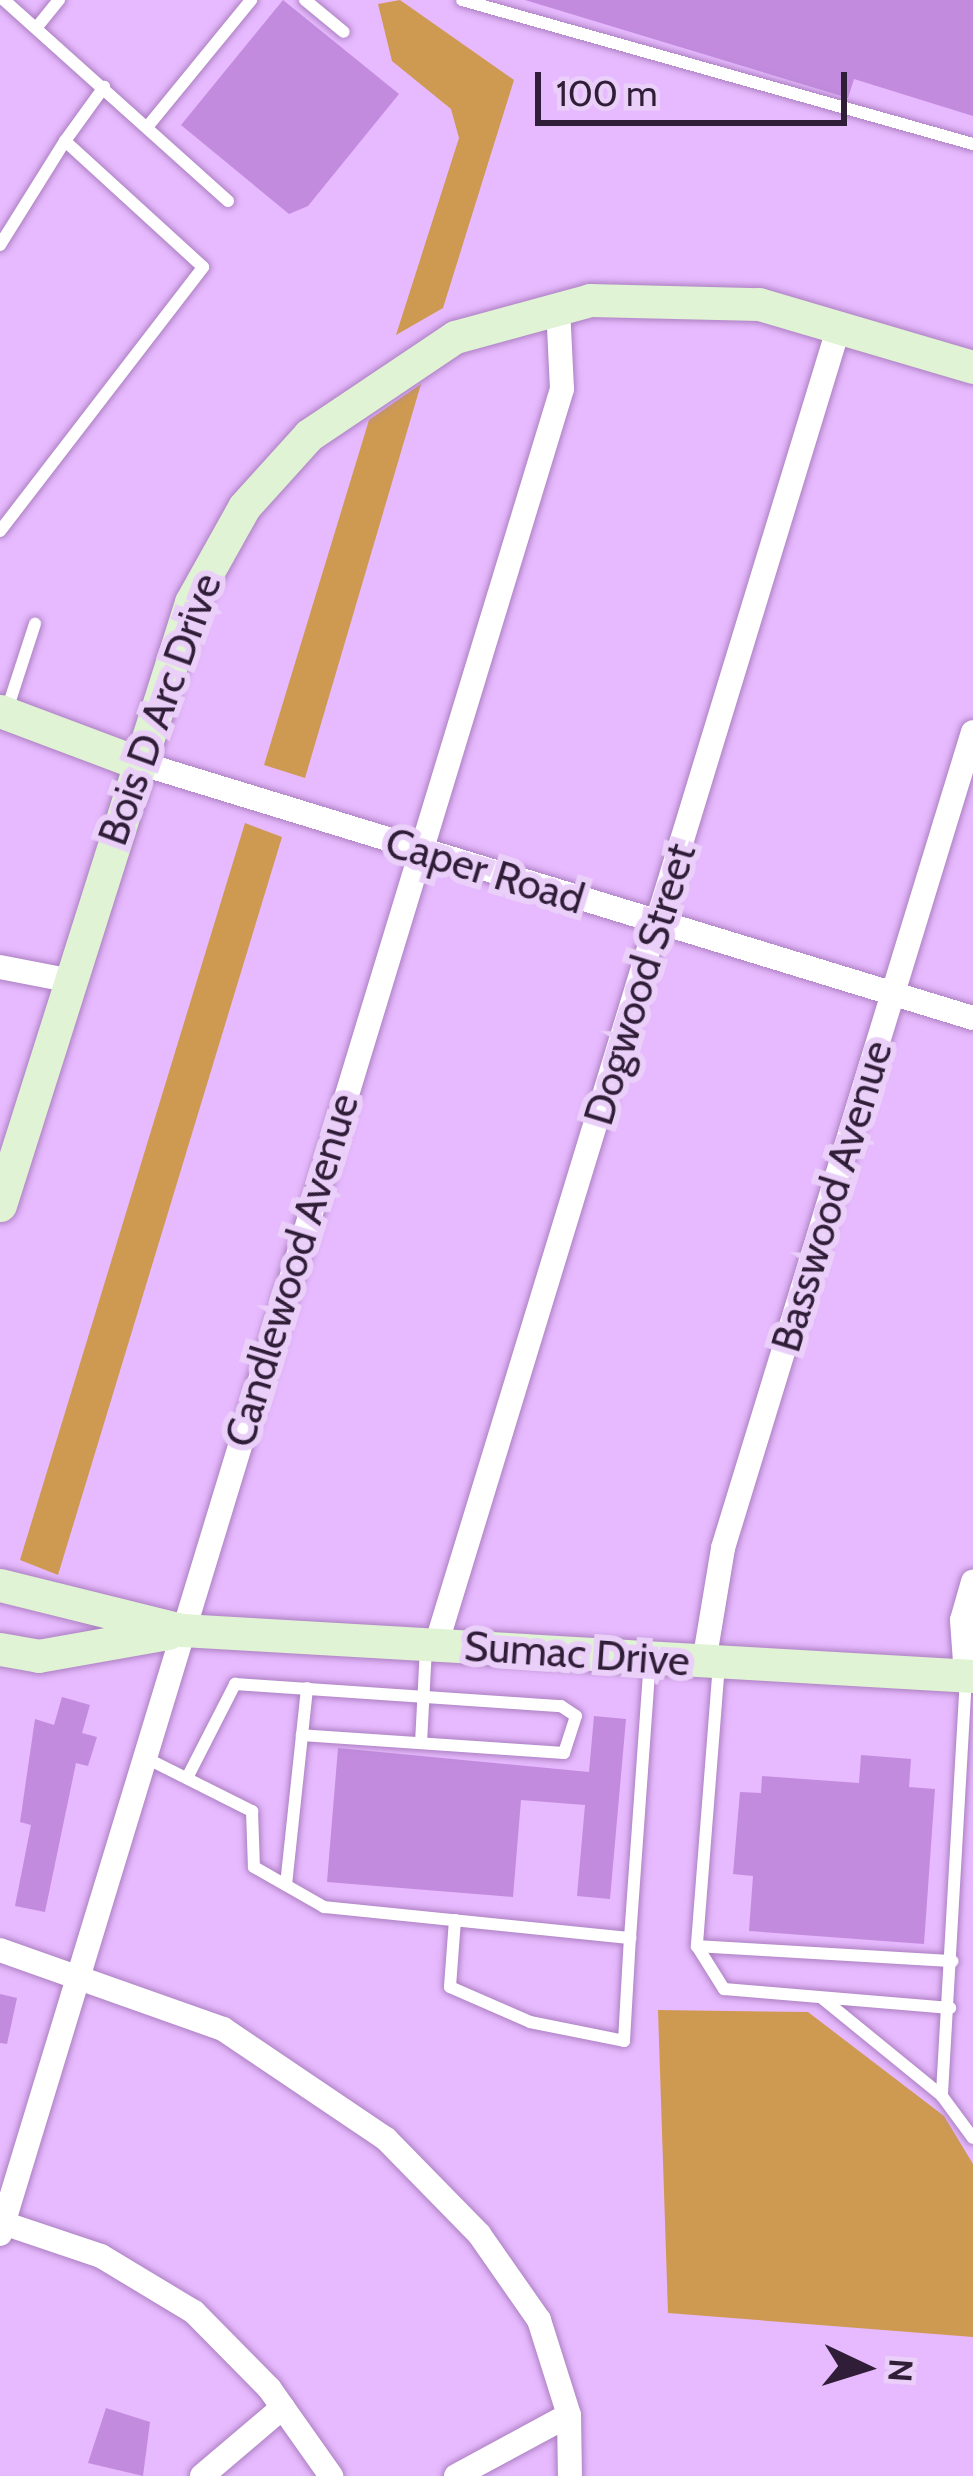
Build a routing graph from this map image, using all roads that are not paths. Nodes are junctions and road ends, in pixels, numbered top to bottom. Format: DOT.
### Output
graph roads {
  1 [pos="4,0"];
  2 [pos="59,0"];
  3 [pos="251,0"];
  4 [pos="304,0"];
  5 [pos="462,0"];
  6 [pos="37,27"];
  7 [pos="344,32"];
  8 [pos="104,87"];
  9 [pos="148,126"];
  10 [pos="65,141"];
  11 [pos="973,144"];
  12 [pos="228,201"];
  13 [pos="0,245"];
  14 [pos="558,306"];
  15 [pos="839,326"];
  16 [pos="973,367"];
  17 [pos="0,531"];
  18 [pos="35,624"];
  19 [pos="3,713"];
  20 [pos="973,732"];
  21 [pos="136,762"];
  22 [pos="420,850"];
  23 [pos="658,923"];
  24 [pos="0,967"];
  25 [pos="67,980"];
  26 [pos="893,995"];
  27 [pos="973,1018"];
  28 [pos="10,1132"];
  29 [pos="0,1205"];
  30 [pos="973,1582"];
  31 [pos="0,1585"];
  32 [pos="182,1630"];
  33 [pos="432,1642"];
  34 [pos="0,1649"];
  35 [pos="650,1658"];
  36 [pos="712,1663"];
  37 [pos="970,1676"];
  38 [pos="307,1688"];
  39 [pos="423,1697"];
  40 [pos="302,1735"];
  41 [pos="421,1744"];
  42 [pos="145,1758"];
  43 [pos="187,1778"];
  44 [pos="286,1885"];
  45 [pos="455,1920"];
  46 [pos="629,1938"];
  47 [pos="697,1946"];
  48 [pos="0,1950"];
  49 [pos="953,1961"];
  50 [pos="84,1977"];
  51 [pos="821,1997"];
  52 [pos="950,2008"];
  53 [pos="942,2096"];
  54 [pos="973,2138"];
  55 [pos="2,2229"];
  56 [pos="283,2407"];
  57 [pos="569,2415"];
  58 [pos="202,2476"];
  59 [pos="331,2476"];
  60 [pos="456,2476"];
  61 [pos="571,2476"];
  1 -- 6 [label="lane"];
  2 -- 6 [label="lane"];
  3 -- 9 [label="lane"];
  4 -- 7 [label="lane"];
  5 -- 11 [label="lane"];
  6 -- 8 [label="lane"];
  8 -- 9 [label="lane"];
  8 -- 10 [label="lane"];
  9 -- 12 [label="lane"];
  10 -- 13 [label="lane"];
  10 -- 17 [label="lane"];
  14 -- 15 [label="street, Bois D Arc Drive"];
  14 -- 21 [label="street, Bois D Arc Drive"];
  14 -- 22 [label="street, Candlewood Avenue"];
  15 -- 16 [label="street, Bois D Arc Drive"];
  15 -- 23 [label="street, Dogwood Street"];
  18 -- 19 [label="lane"];
  19 -- 21 [label="street, Caper Road"];
  20 -- 26 [label="street, Basswood Avenue"];
  21 -- 22 [label="street, Caper Road"];
  21 -- 25 [label="street, Bois D Arc Drive"];
  22 -- 23 [label="street, Caper Road"];
  22 -- 32 [label="street, Candlewood Avenue"];
  23 -- 26 [label="street, Caper Road"];
  23 -- 33 [label="street, Dogwood Street"];
  24 -- 25 [label="street"];
  25 -- 28 [label="street, Bois D Arc Drive"];
  26 -- 27 [label="street, Caper Road"];
  26 -- 36 [label="street, Basswood Avenue"];
  28 -- 29 [label="street, Bois D Arc Drive"];
  30 -- 37 [label="street"];
  31 -- 32 [label="street, Sumac Drive"];
  32 -- 33 [label="street, Sumac Drive"];
  32 -- 34 [label="street, Sumac Drive"];
  32 -- 42 [label="street, Candlewood Avenue"];
  33 -- 35 [label="street, Sumac Drive"];
  33 -- 39 [label="lane"];
  35 -- 36 [label="street, Sumac Drive"];
  35 -- 46 [label="lane"];
  36 -- 37 [label="street, Sumac Drive"];
  36 -- 47 [label="lane"];
  37 -- 49 [label="lane"];
  38 -- 39 [label="lane"];
  38 -- 40 [label="lane"];
  38 -- 43 [label="lane"];
  39 -- 41 [label="lane"];
  39 -- 41 [label="lane"];
  40 -- 41 [label="lane"];
  40 -- 44 [label="lane"];
  42 -- 43 [label="lane"];
  42 -- 50 [label="street, Candlewood Avenue"];
  43 -- 44 [label="lane"];
  44 -- 45 [label="lane"];
  45 -- 46 [label="lane"];
  45 -- 46 [label="lane"];
  47 -- 49 [label="lane"];
  47 -- 51 [label="lane"];
  48 -- 50 [label="street"];
  49 -- 52 [label="lane"];
  50 -- 55 [label="street, Candlewood Avenue"];
  50 -- 57 [label="street"];
  51 -- 52 [label="lane"];
  51 -- 53 [label="lane"];
  52 -- 53 [label="lane"];
  53 -- 54 [label="lane"];
  55 -- 56 [label="street"];
  56 -- 58 [label="street"];
  56 -- 59 [label="street"];
  57 -- 60 [label="street"];
  57 -- 61 [label="street"];
}
